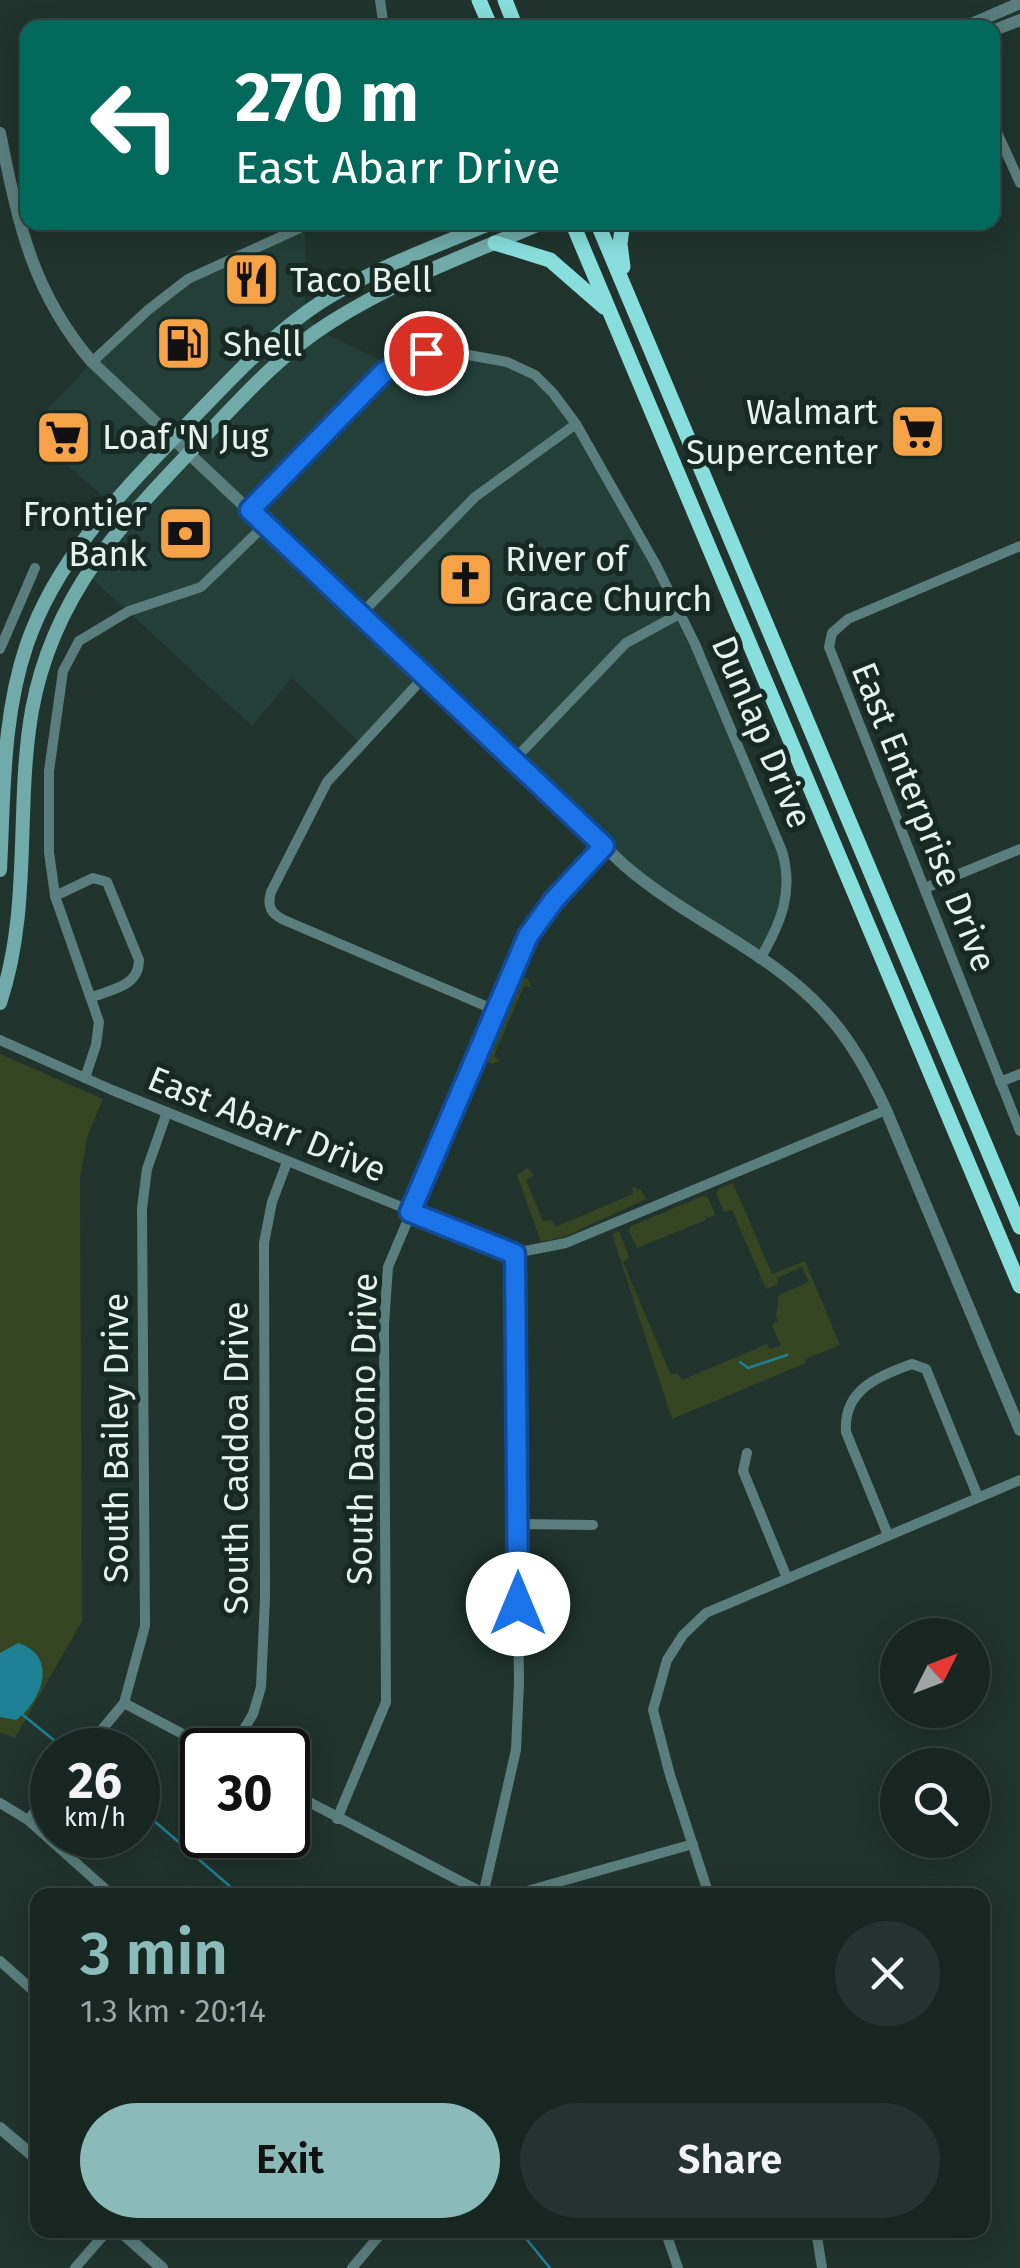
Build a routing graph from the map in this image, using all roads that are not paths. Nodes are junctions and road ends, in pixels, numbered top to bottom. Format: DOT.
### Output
graph roads {
  1 [pos="1020,4"];
  2 [pos="981,20"];
  3 [pos="0,132"];
  4 [pos="1000,139"];
  5 [pos="1020,183"];
  6 [pos="20,217"];
  7 [pos="23,230"];
  8 [pos="296,230"];
  9 [pos="475,230"];
  10 [pos="525,230"];
  11 [pos="575,230"];
  12 [pos="601,230"];
  13 [pos="622,230"];
  14 [pos="495,243"];
  15 [pos="627,291"];
  16 [pos="611,314"];
  17 [pos="92,362"];
  18 [pos="576,424"];
  19 [pos="173,439"];
  20 [pos="188,454"];
  21 [pos="250,510"];
  22 [pos="265,524"];
  23 [pos="1020,546"];
  24 [pos="35,568"];
  25 [pos="681,613"];
  26 [pos="360,616"];
  27 [pos="0,650"];
  28 [pos="424,677"];
  29 [pos="3,758"];
  30 [pos="26,759"];
  31 [pos="513,761"];
  32 [pos="604,846"];
  33 [pos="1020,849"];
  34 [pos="0,870"];
  35 [pos="925,888"];
  36 [pos="55,896"];
  37 [pos="760,958"];
  38 [pos="92,997"];
  39 [pos="0,1003"];
  40 [pos="495,1010"];
  41 [pos="0,1040"];
  42 [pos="1020,1074"];
  43 [pos="85,1078"];
  44 [pos="1000,1082"];
  45 [pos="886,1110"];
  46 [pos="167,1112"];
  47 [pos="1020,1131"];
  48 [pos="287,1162"];
  49 [pos="410,1212"];
  50 [pos="1020,1227"];
  51 [pos="515,1254"];
  52 [pos="1020,1286"];
  53 [pos="1020,1430"];
  54 [pos="747,1453"];
  55 [pos="1020,1480"];
  56 [pos="978,1497"];
  57 [pos="518,1524"];
  58 [pos="594,1525"];
  59 [pos="888,1536"];
  60 [pos="787,1578"];
  61 [pos="124,1703"];
  62 [pos="103,1728"];
  63 [pos="245,1728"];
  64 [pos="180,1732"];
  65 [pos="0,1803"];
  66 [pos="310,1804"];
  67 [pos="30,1818"];
  68 [pos="337,1819"];
  69 [pos="28,1820"];
  70 [pos="692,1844"];
  71 [pos="104,1888"];
  72 [pos="471,1888"];
  73 [pos="484,1888"];
  74 [pos="538,1888"];
  75 [pos="707,1888"];
  76 [pos="0,1962"];
  77 [pos="30,1988"];
  78 [pos="0,2128"];
  79 [pos="30,2153"];
  80 [pos="101,2238"];
  81 [pos="128,2238"];
  82 [pos="377,2238"];
  83 [pos="668,2238"];
  84 [pos="817,2238"];
  85 [pos="75,2268"];
  86 [pos="162,2268"];
  87 [pos="352,2268"];
  88 [pos="678,2268"];
  89 [pos="822,2268"];
  1 -- 2 [label="street"];
  3 -- 6 [label="street"];
  4 -- 5 [label="street"];
  7 -- 17 [label="street"];
  8 -- 17 [label="street"];
  9 -- 19 [label="main road"];
  10 -- 14 [label="main road"];
  11 -- 16 [label="highway"];
  12 -- 15 [label="highway"];
  13 -- 15 [label="highway"];
  14 -- 16 [label="highway"];
  14 -- 20 [label="main road"];
  15 -- 50 [label="highway"];
  16 -- 52 [label="highway"];
  17 -- 19 [label="street"];
  18 -- 21 [label="street, Dunlap Drive"];
  18 -- 25 [label="street, Dunlap Drive"];
  18 -- 26 [label="street"];
  19 -- 20 [label="street"];
  19 -- 29 [label="main road"];
  20 -- 21 [label="street"];
  20 -- 30 [label="main road"];
  21 -- 22 [label="street"];
  22 -- 26 [label="street"];
  22 -- 36 [label="street"];
  23 -- 35 [label="street, East Enterprise Drive"];
  24 -- 27 [label="street"];
  25 -- 31 [label="street"];
  25 -- 37 [label="street, Dunlap Drive"];
  26 -- 28 [label="street"];
  28 -- 31 [label="street"];
  28 -- 40 [label="street"];
  29 -- 30 [label="street"];
  29 -- 34 [label="main road"];
  30 -- 39 [label="main road"];
  31 -- 32 [label="street"];
  32 -- 37 [label="street"];
  32 -- 40 [label="street, South Dacono Drive"];
  33 -- 35 [label="street"];
  35 -- 44 [label="street, East Enterprise Drive"];
  36 -- 38 [label="street"];
  36 -- 38 [label="street"];
  37 -- 45 [label="street"];
  38 -- 43 [label="street"];
  40 -- 49 [label="street, South Dacono Drive"];
  41 -- 43 [label="street, East Abarr Drive"];
  42 -- 44 [label="street"];
  43 -- 46 [label="street, East Abarr Drive"];
  44 -- 47 [label="street, East Enterprise Drive"];
  45 -- 51 [label="street"];
  45 -- 53 [label="street"];
  46 -- 48 [label="street, East Abarr Drive"];
  46 -- 61 [label="street, South Bailey Drive"];
  48 -- 49 [label="street, East Abarr Drive"];
  48 -- 63 [label="street, South Caddoa Drive"];
  49 -- 51 [label="street, East Abarr Drive"];
  49 -- 68 [label="street, South Dacono Drive"];
  51 -- 57 [label="street"];
  54 -- 60 [label="street"];
  55 -- 56 [label="street"];
  56 -- 59 [label="street"];
  56 -- 59 [label="street"];
  57 -- 58 [label="street"];
  57 -- 73 [label="street"];
  59 -- 60 [label="street"];
  60 -- 70 [label="street"];
  61 -- 62 [label="street, South Bailey Drive"];
  61 -- 64 [label="street"];
  65 -- 69 [label="street"];
  66 -- 68 [label="street"];
  67 -- 69 [label="street"];
  68 -- 72 [label="street"];
  69 -- 71 [label="street"];
  70 -- 74 [label="street"];
  70 -- 75 [label="street"];
  76 -- 77 [label="street"];
  78 -- 79 [label="street"];
  80 -- 85 [label="street"];
  81 -- 86 [label="street"];
  82 -- 87 [label="street"];
  83 -- 88 [label="street"];
  84 -- 89 [label="street"];
}
